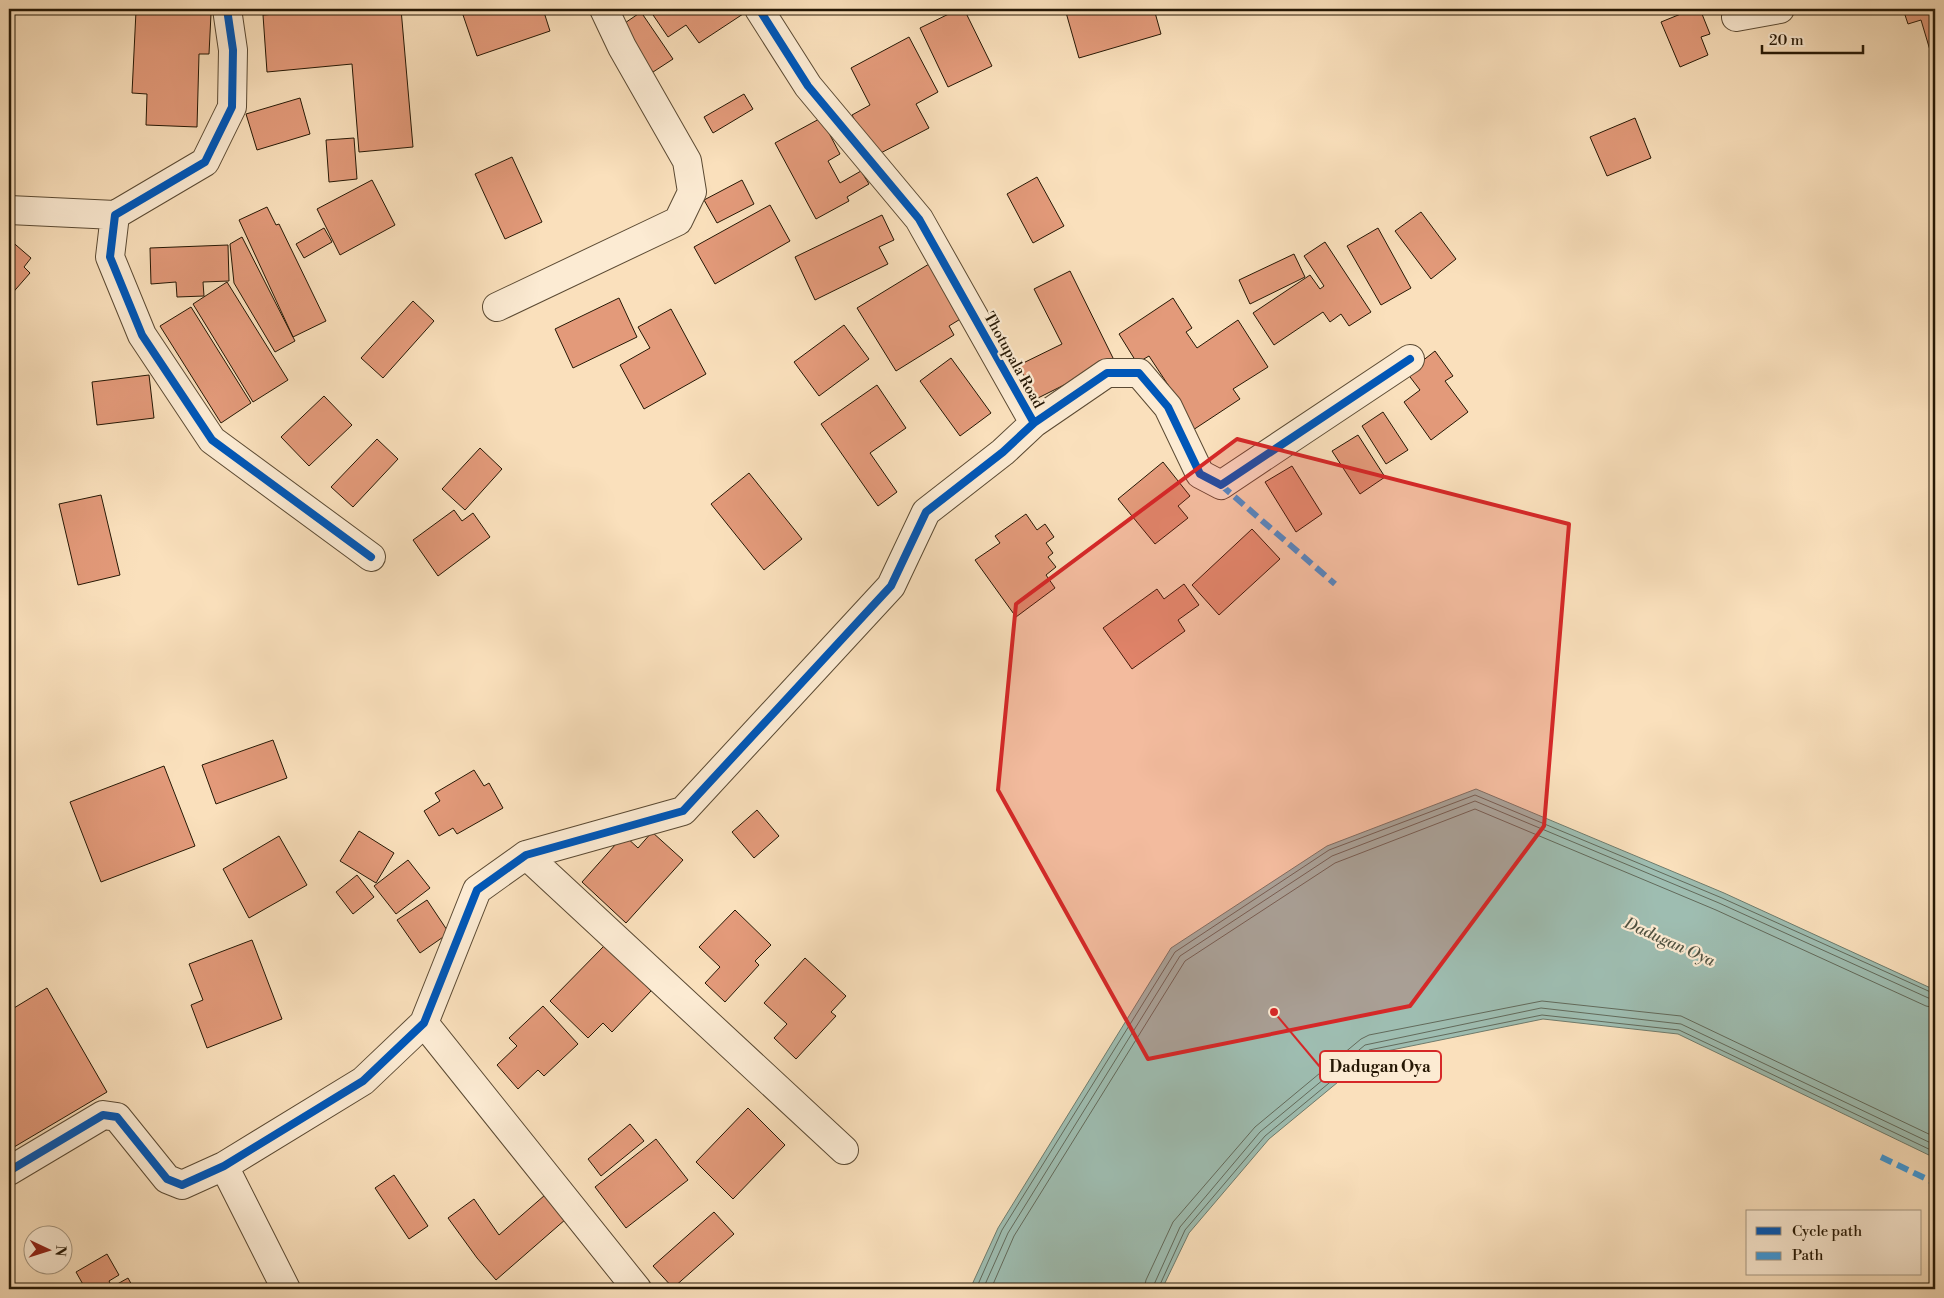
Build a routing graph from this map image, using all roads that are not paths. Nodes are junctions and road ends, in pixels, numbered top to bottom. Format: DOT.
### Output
graph roads {
  1 [pos="227,9"];
  2 [pos="604,9"];
  3 [pos="759,9"];
  4 [pos="1780,9"];
  5 [pos="1736,17"];
  6 [pos="9,210"];
  7 [pos="115,216"];
  8 [pos="497,307"];
  9 [pos="1410,359"];
  10 [pos="1034,423"];
  11 [pos="371,557"];
  12 [pos="526,855"];
  13 [pos="424,1023"];
  14 [pos="844,1150"];
  15 [pos="224,1166"];
  16 [pos="9,1171"];
  17 [pos="286,1289"];
  18 [pos="637,1289"];
  1 -- 7 [label="street"];
  2 -- 8 [label="street"];
  3 -- 10 [label="street, Thotupala Road"];
  4 -- 5 [label="street"];
  6 -- 7 [label="street"];
  7 -- 11 [label="street"];
  9 -- 10 [label="street, Thotupala Road"];
  10 -- 12 [label="street"];
  12 -- 13 [label="street"];
  12 -- 14 [label="street"];
  13 -- 15 [label="street"];
  13 -- 18 [label="street"];
  15 -- 16 [label="street"];
  15 -- 17 [label="street"];
}
